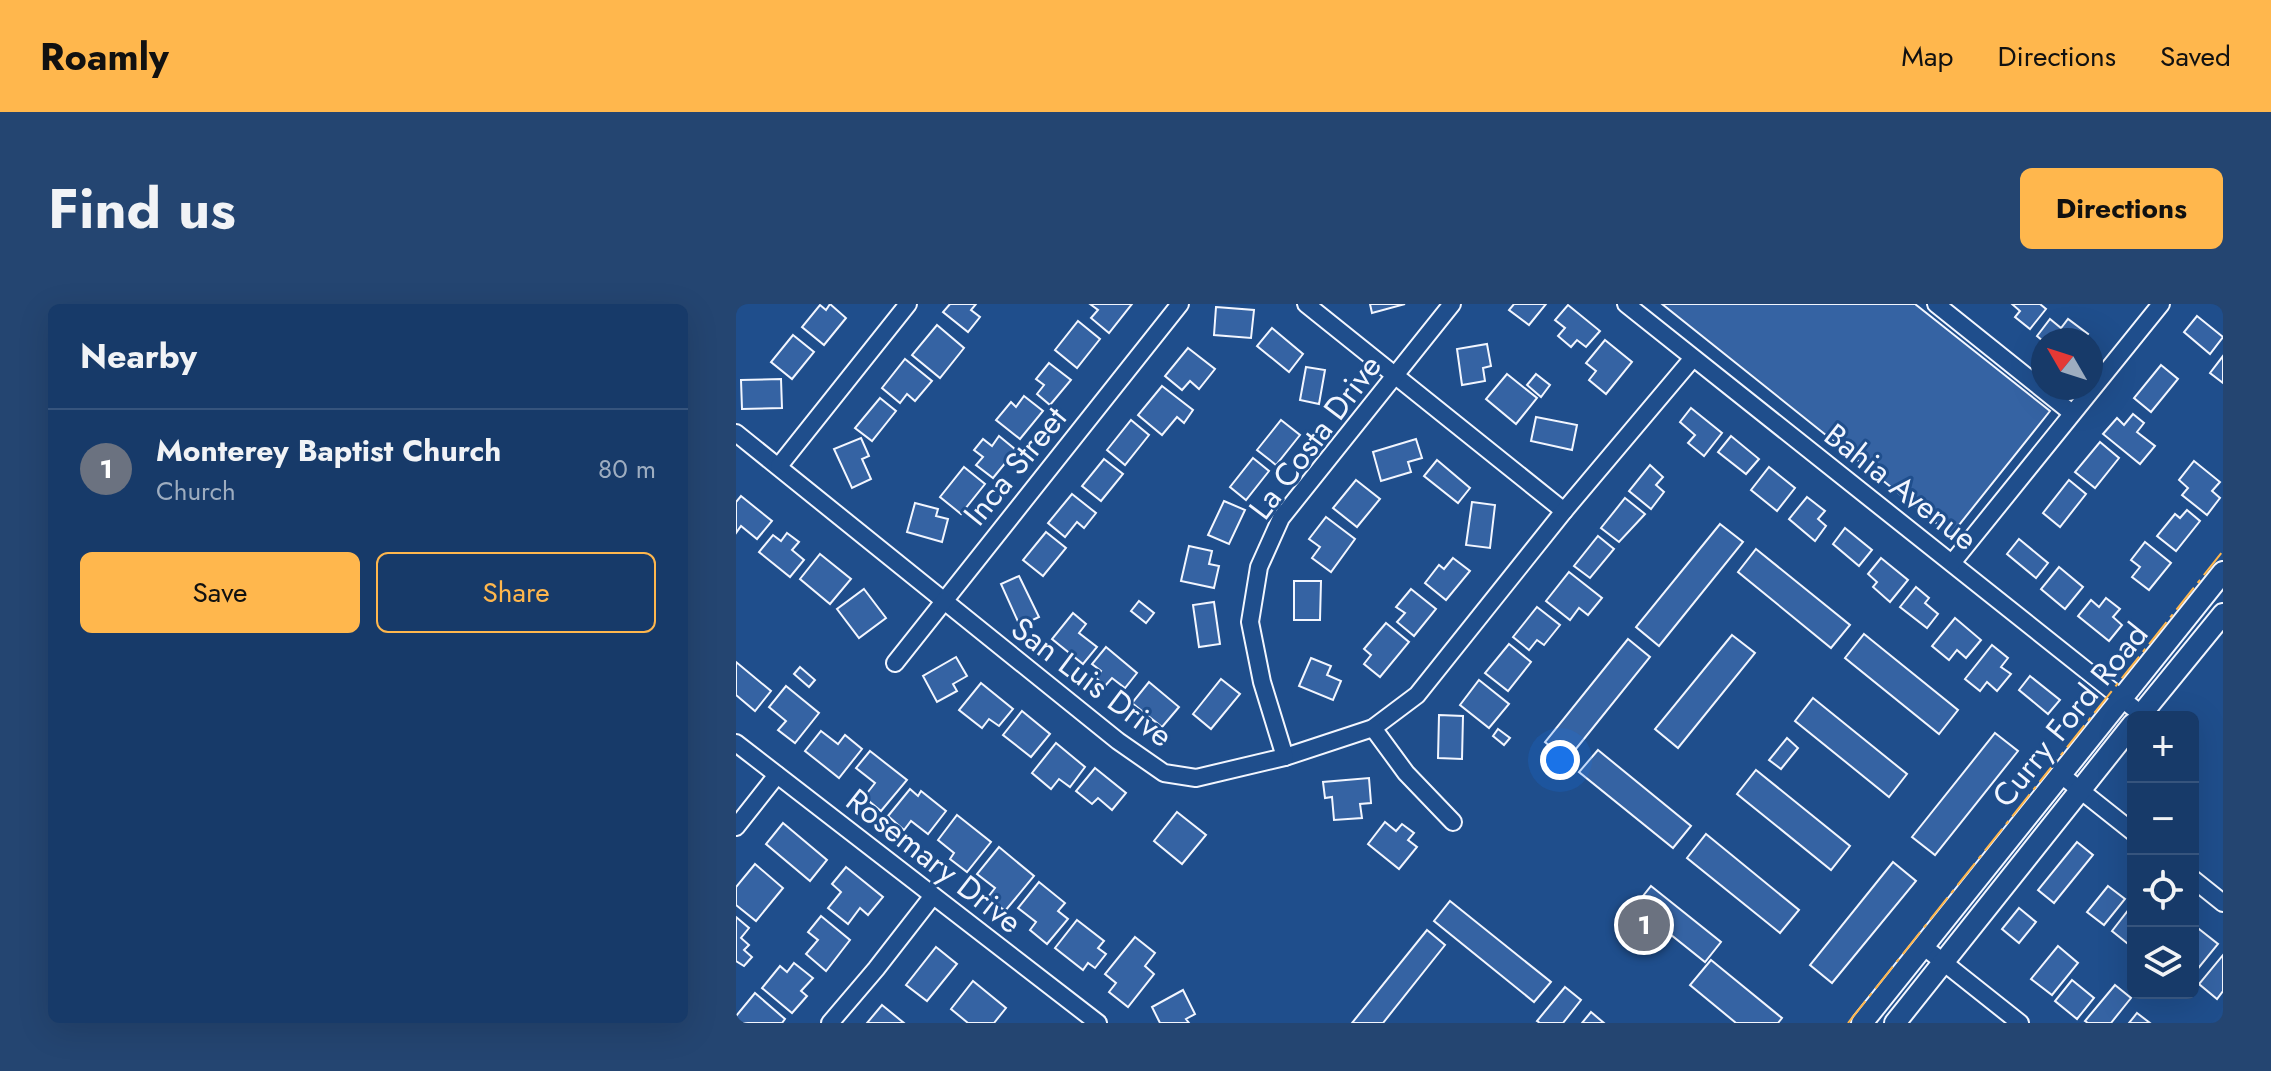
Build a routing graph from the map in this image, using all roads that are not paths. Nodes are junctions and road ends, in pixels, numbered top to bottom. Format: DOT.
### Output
graph roads {
  1 [pos="908,304"];
  2 [pos="1180,304"];
  3 [pos="1306,304"];
  4 [pos="1452,304"];
  5 [pos="1626,304"];
  6 [pos="1936,304"];
  7 [pos="2161,304"];
  8 [pos="1693,358"];
  9 [pos="1395,376"];
  10 [pos="2072,413"];
  11 [pos="736,433"];
  12 [pos="779,466"];
  13 [pos="1564,511"];
  14 [pos="1952,563"];
  15 [pos="2223,572"];
  16 [pos="943,602"];
  17 [pos="2223,614"];
  18 [pos="895,663"];
  19 [pos="2121,699"];
  20 [pos="2131,711"];
  21 [pos="2144,711"];
  22 [pos="1373,728"];
  23 [pos="2127,732"];
  24 [pos="736,743"];
  25 [pos="1285,757"];
  26 [pos="2060,774"];
  27 [pos="777,775"];
  28 [pos="2080,790"];
  29 [pos="1453,822"];
  30 [pos="736,827"];
  31 [pos="2127,827"];
  32 [pos="2199,884"];
  33 [pos="1964,895"];
  34 [pos="932,897"];
  35 [pos="2223,903"];
  36 [pos="1984,911"];
  37 [pos="1923,946"];
  38 [pos="1943,962"];
  39 [pos="830,1023"];
  40 [pos="1098,1023"];
  41 [pos="1862,1023"];
  42 [pos="1895,1023"];
  43 [pos="2020,1023"];
  1 -- 12 [label="street"];
  2 -- 16 [label="street, Inca Street"];
  3 -- 9 [label="street"];
  4 -- 9 [label="street, La Costa Drive"];
  5 -- 8 [label="street, Bahia Avenue"];
  6 -- 10 [label="street"];
  7 -- 10 [label="street"];
  8 -- 13 [label="street, San Luis Drive"];
  8 -- 14 [label="street, Bahia Avenue"];
  9 -- 13 [label="street"];
  9 -- 25 [label="street, La Costa Drive"];
  10 -- 14 [label="street"];
  11 -- 12 [label="street, San Luis Drive"];
  12 -- 16 [label="street, San Luis Drive"];
  13 -- 22 [label="street, San Luis Drive"];
  14 -- 19 [label="street, Bahia Avenue"];
  15 -- 19 [label="main road, Curry Ford Road"];
  16 -- 18 [label="street, Inca Street"];
  16 -- 25 [label="street, San Luis Drive"];
  17 -- 21 [label="main road, Curry Ford Road"];
  19 -- 20 [label="street, Bahia Avenue"];
  19 -- 26 [label="main road, Curry Ford Road"];
  22 -- 25 [label="street, San Luis Drive"];
  22 -- 29 [label="street"];
  23 -- 28 [label="main road, Curry Ford Road"];
  24 -- 27 [label="street, Rosemary Drive"];
  26 -- 28 [label="street"];
  26 -- 33 [label="main road, Curry Ford Road"];
  27 -- 30 [label="street"];
  27 -- 34 [label="street, Rosemary Drive"];
  28 -- 31 [label="street"];
  28 -- 36 [label="main road, Curry Ford Road"];
  32 -- 35 [label="street"];
  33 -- 36 [label="street"];
  33 -- 37 [label="main road, Curry Ford Road"];
  34 -- 39 [label="street"];
  34 -- 40 [label="street, Rosemary Drive"];
  36 -- 38 [label="main road, Curry Ford Road"];
  37 -- 38 [label="street"];
  37 -- 41 [label="main road, Curry Ford Road"];
  38 -- 42 [label="main road, Curry Ford Road"];
  38 -- 43 [label="street"];
}
